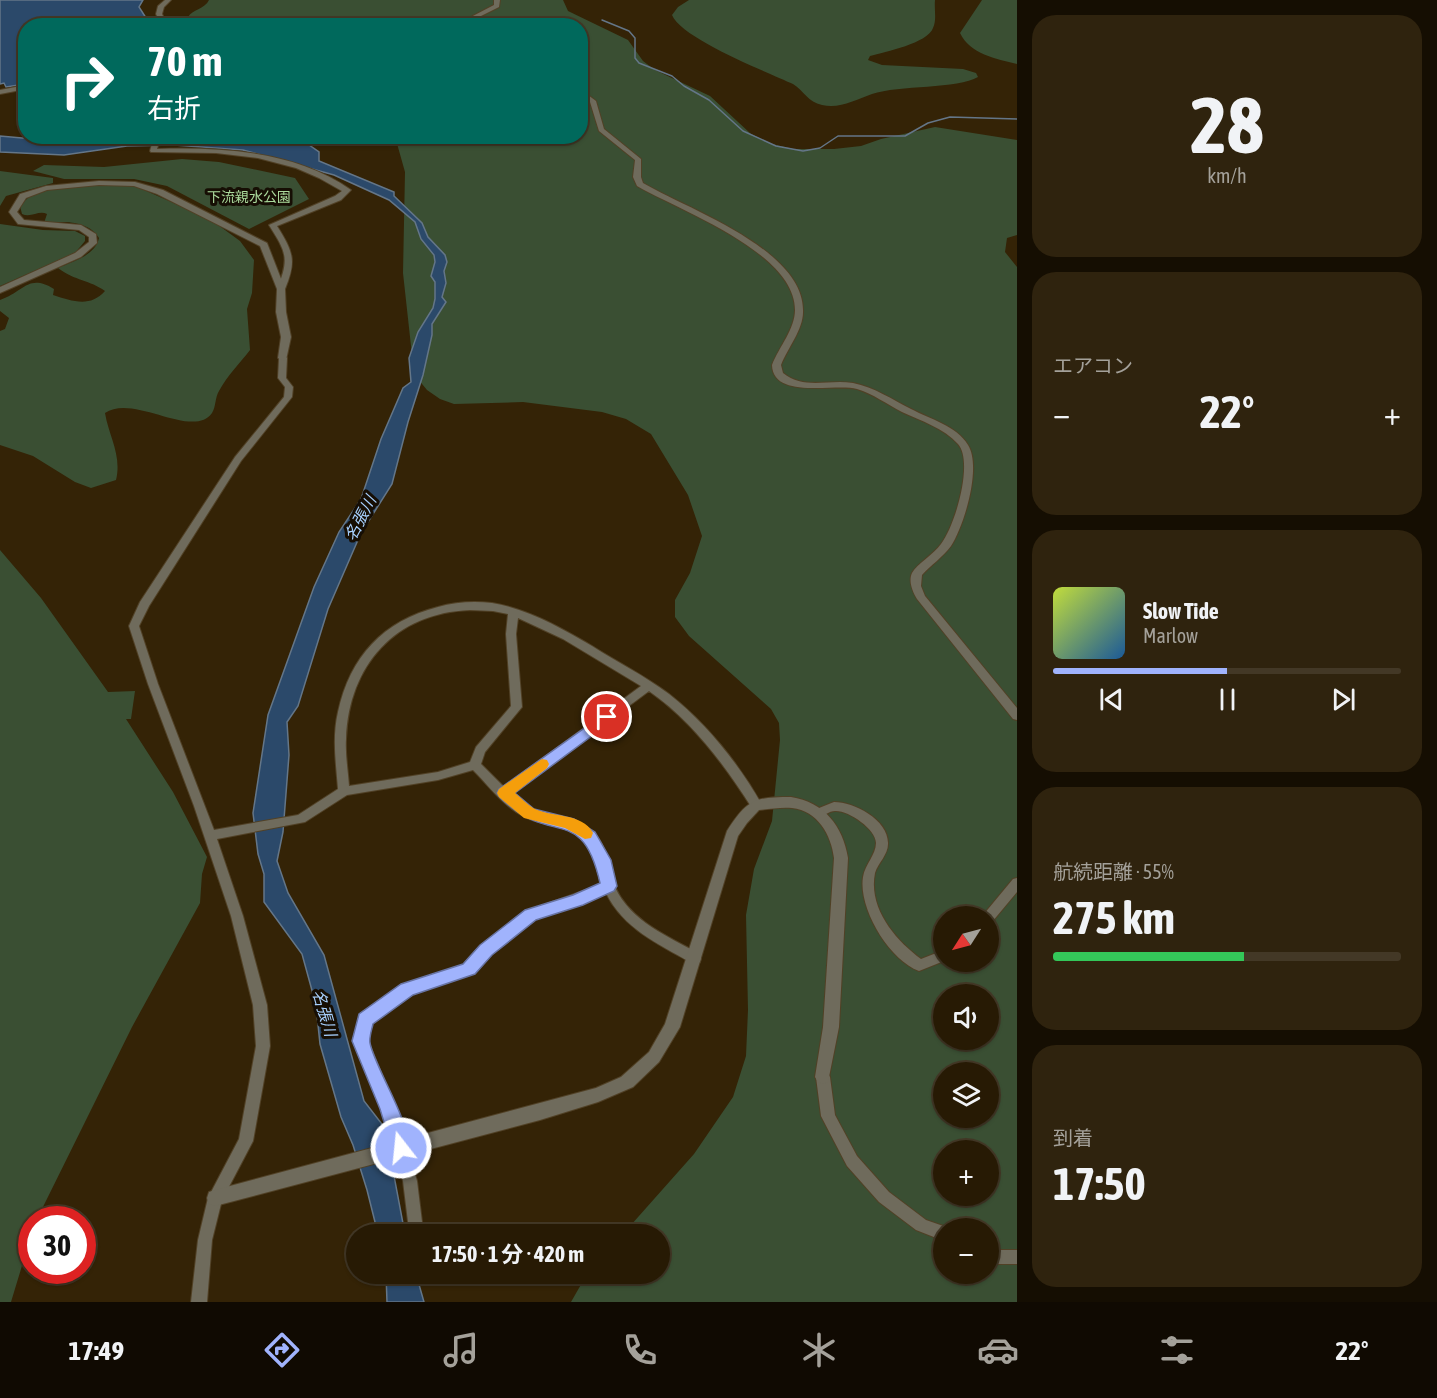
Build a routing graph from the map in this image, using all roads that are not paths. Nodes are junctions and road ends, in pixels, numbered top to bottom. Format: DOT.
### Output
graph roads {
  1 [pos="168,0"];
  2 [pos="497,0"];
  3 [pos="161,18"];
  4 [pos="473,18"];
  5 [pos="18,89"];
  6 [pos="0,92"];
  7 [pos="588,97"];
  8 [pos="156,144"];
  9 [pos="281,289"];
  10 [pos="0,290"];
  11 [pos="283,358"];
  12 [pos="513,613"];
  13 [pos="648,686"];
  14 [pos="1017,716"];
  15 [pos="475,765"];
  16 [pos="344,791"];
  17 [pos="504,793"];
  18 [pos="756,805"];
  19 [pos="818,813"];
  20 [pos="210,835"];
  21 [pos="1017,883"];
  22 [pos="609,886"];
  23 [pos="998,906"];
  24 [pos="695,958"];
  25 [pos="933,960"];
  26 [pos="823,1077"];
  27 [pos="401,1148"];
  28 [pos="215,1198"];
  29 [pos="416,1224"];
  30 [pos="933,1230"];
  31 [pos="999,1257"];
  32 [pos="1017,1257"];
  33 [pos="199,1302"];
  1 -- 3 [label="street"];
  2 -- 4 [label="street"];
  5 -- 6 [label="street"];
  7 -- 14 [label="street"];
  8 -- 9 [label="street"];
  9 -- 10 [label="street"];
  9 -- 11 [label="street"];
  11 -- 20 [label="street"];
  12 -- 13 [label="street"];
  12 -- 15 [label="street"];
  12 -- 16 [label="street"];
  13 -- 17 [label="street"];
  13 -- 18 [label="street"];
  15 -- 16 [label="street"];
  15 -- 17 [label="street"];
  16 -- 20 [label="street"];
  17 -- 22 [label="street"];
  18 -- 19 [label="street"];
  18 -- 24 [label="street"];
  19 -- 25 [label="street"];
  19 -- 26 [label="street"];
  20 -- 28 [label="street"];
  21 -- 23 [label="street"];
  22 -- 24 [label="street"];
  22 -- 27 [label="street"];
  24 -- 27 [label="street"];
  26 -- 30 [label="street"];
  27 -- 28 [label="street"];
  27 -- 29 [label="street"];
  28 -- 33 [label="street"];
  31 -- 32 [label="street"];
}
